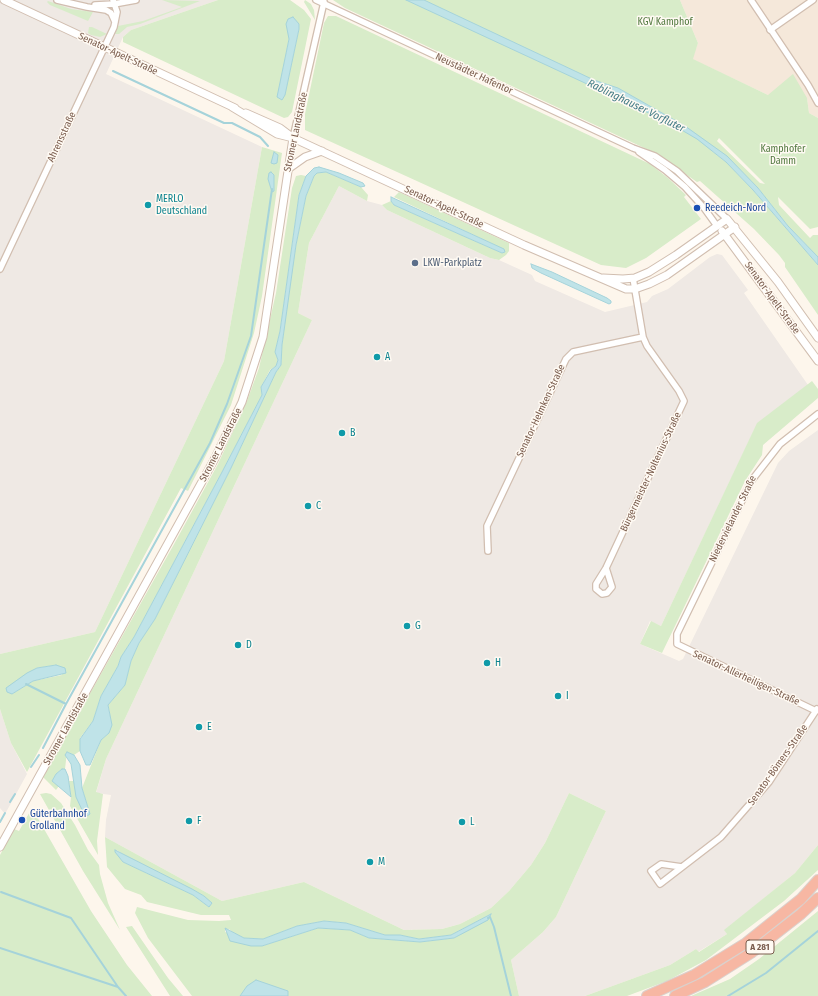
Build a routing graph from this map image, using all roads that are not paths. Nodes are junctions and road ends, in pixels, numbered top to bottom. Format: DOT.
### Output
graph roads {
  1 [pos="4,0"];
  2 [pos="57,0"];
  3 [pos="136,0"];
  4 [pos="316,0"];
  5 [pos="751,0"];
  6 [pos="813,0"];
  7 [pos="113,2"];
  8 [pos="324,2"];
  9 [pos="76,4"];
  10 [pos="115,22"];
  11 [pos="770,30"];
  12 [pos="105,48"];
  13 [pos="818,103"];
  14 [pos="294,138"];
  15 [pos="633,148"];
  16 [pos="322,151"];
  17 [pos="288,169"];
  18 [pos="728,219"];
  19 [pos="717,226"];
  20 [pos="735,227"];
  21 [pos="724,235"];
  22 [pos="0,269"];
  23 [pos="593,276"];
  24 [pos="633,278"];
  25 [pos="635,289"];
  26 [pos="643,337"];
  27 [pos="818,338"];
  28 [pos="818,362"];
  29 [pos="818,414"];
  30 [pos="488,551"];
  31 [pos="606,568"];
  32 [pos="677,644"];
  33 [pos="817,710"];
  34 [pos="0,847"];
  35 [pos="682,867"];
  36 [pos="818,880"];
  37 [pos="818,898"];
  38 [pos="647,996"];
  39 [pos="675,996"];
  1 -- 12 [label="street, Senator-Apelt-Straße"];
  2 -- 9 [label="street"];
  3 -- 7 [label="street"];
  4 -- 8 [label="street, Neustädter Hafentor"];
  5 -- 11 [label="street"];
  6 -- 11 [label="street"];
  7 -- 9 [label="street"];
  7 -- 10 [label="street, Ahrensstraße"];
  8 -- 14 [label="street, Stromer Landstraße"];
  8 -- 15 [label="street, Neustädter Hafentor"];
  9 -- 10 [label="street"];
  10 -- 12 [label="street, Ahrensstraße"];
  11 -- 13 [label="street"];
  12 -- 14 [label="street, Senator-Apelt-Straße"];
  12 -- 22 [label="street, Ahrensstraße"];
  14 -- 16 [label="street, Senator-Apelt-Straße"];
  14 -- 17 [label="street, Stromer Landstraße"];
  15 -- 18 [label="street, Neustädter Hafentor"];
  15 -- 19 [label="street, Neustädter Hafentor"];
  16 -- 17 [label="street"];
  16 -- 23 [label="street, Senator-Apelt-Straße"];
  17 -- 34 [label="street, Stromer Landstraße"];
  18 -- 19 [label="street, Senator-Apelt-Straße"];
  18 -- 20 [label="street, Senator-Apelt-Straße"];
  19 -- 21 [label="street, Senator-Apelt-Straße"];
  19 -- 24 [label="street, Senator-Apelt-Straße"];
  20 -- 21 [label="street"];
  20 -- 27 [label="street, Senator-Apelt-Straße"];
  21 -- 25 [label="street"];
  21 -- 28 [label="street, Senator-Apelt-Straße"];
  23 -- 24 [label="street, Senator-Apelt-Straße"];
  23 -- 25 [label="street, Senator-Apelt-Straße"];
  24 -- 25 [label="street"];
  25 -- 26 [label="street"];
  26 -- 30 [label="street, Senator-Helmken-Straße"];
  26 -- 31 [label="street, Bürgermeister-Noltenius-Straße"];
  29 -- 32 [label="street, Niedervielander Straße"];
  32 -- 33 [label="street, Senator-Allerheiligen-Straße"];
  33 -- 35 [label="street, Senator-Bömers-Straße"];
  35 -- 35 [label="street, Senator-Bömers-Straße"];
  36 -- 38 [label="highway, A 281"];
  37 -- 39 [label="highway, A 281"];
}
